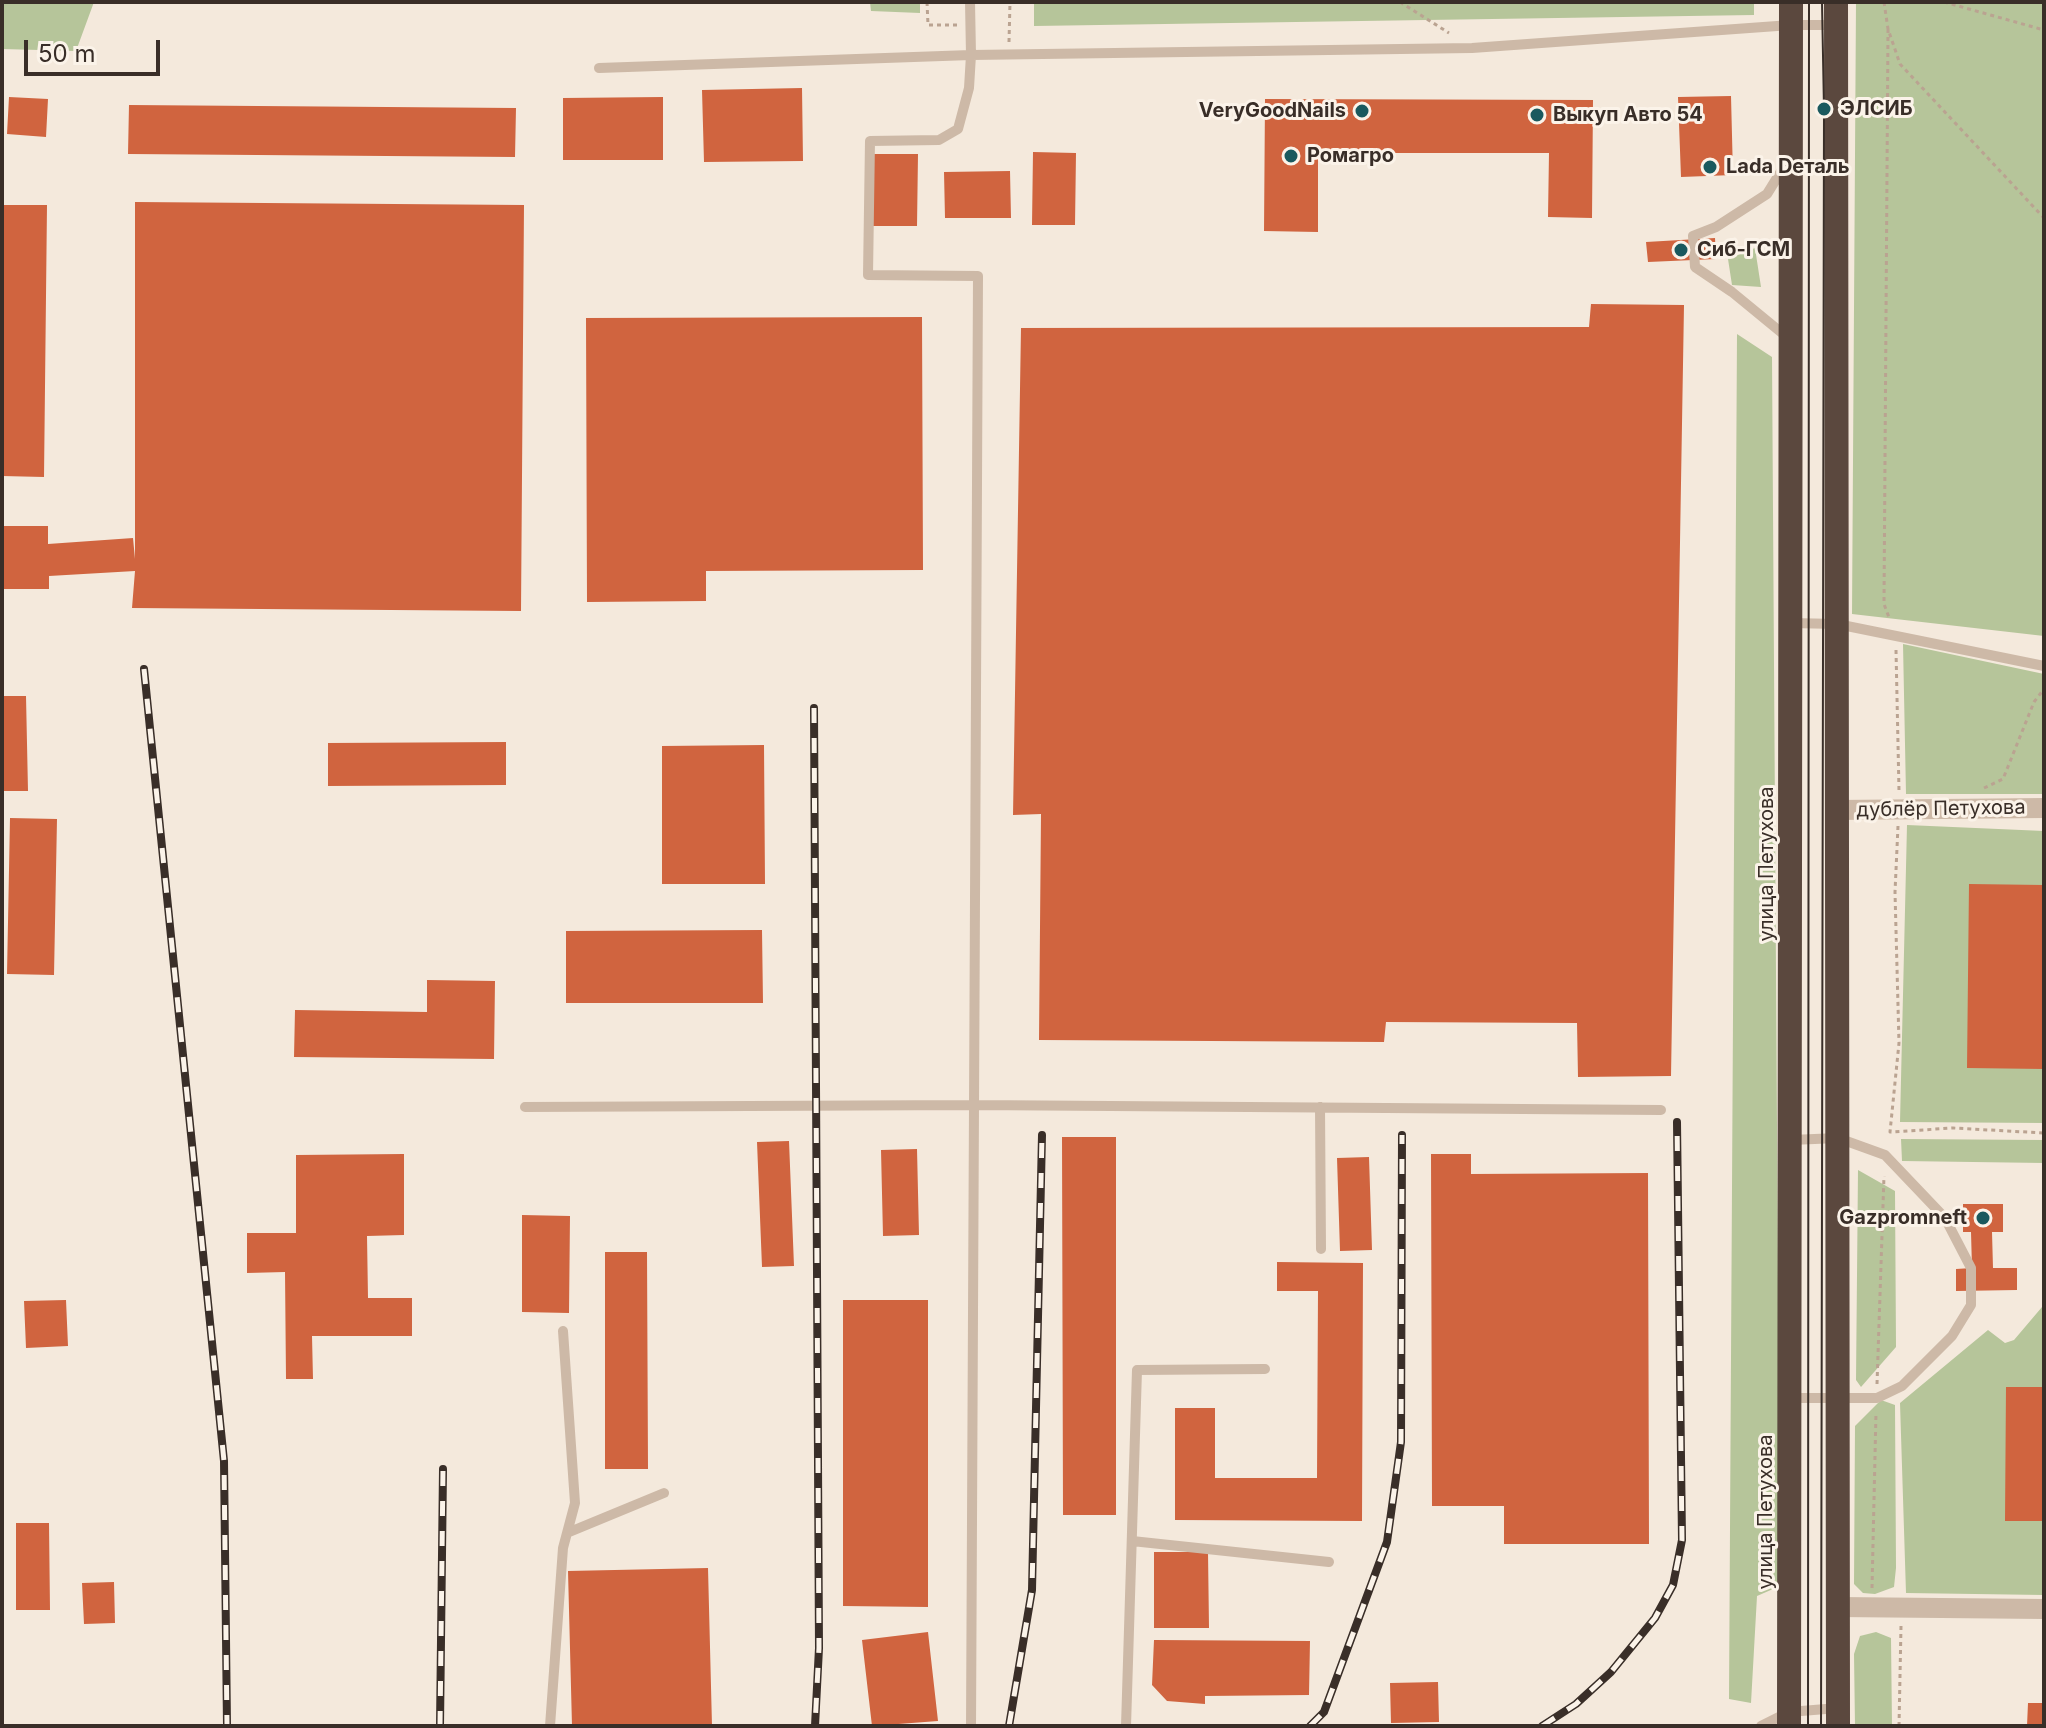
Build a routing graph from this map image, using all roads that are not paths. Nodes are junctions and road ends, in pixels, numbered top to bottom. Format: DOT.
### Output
graph roads {
  1 [pos="970,2"];
  2 [pos="1791,14"];
  3 [pos="1836,14"];
  4 [pos="971,55"];
  5 [pos="599,68"];
  6 [pos="1791,157"];
  7 [pos="1791,340"];
  8 [pos="1791,623"];
  9 [pos="1837,624"];
  10 [pos="2044,666"];
  11 [pos="2044,808"];
  12 [pos="1837,810"];
  13 [pos="973,1105"];
  14 [pos="525,1107"];
  15 [pos="1320,1107"];
  16 [pos="1661,1110"];
  17 [pos="1838,1138"];
  18 [pos="1791,1140"];
  19 [pos="1321,1249"];
  20 [pos="563,1331"];
  21 [pos="1265,1369"];
  22 [pos="1791,1398"];
  23 [pos="1838,1398"];
  24 [pos="664,1493"];
  25 [pos="567,1533"];
  26 [pos="1132,1541"];
  27 [pos="1329,1562"];
  28 [pos="1838,1607"];
  29 [pos="2044,1609"];
  30 [pos="1838,1717"];
  31 [pos="1789,1719"];
  32 [pos="550,1726"];
  33 [pos="971,1726"];
  34 [pos="1126,1726"];
  35 [pos="1761,1726"];
  1 -- 4 [label="lane"];
  2 -- 3 [label="lane"];
  2 -- 4 [label="lane"];
  2 -- 6 [label="highway, улица Петухова"];
  3 -- 9 [label="highway"];
  4 -- 5 [label="lane"];
  4 -- 13 [label="lane"];
  6 -- 7 [label="highway, улица Петухова"];
  6 -- 7 [label="lane"];
  7 -- 8 [label="highway, улица Петухова"];
  8 -- 9 [label="lane"];
  8 -- 18 [label="highway, улица Петухова"];
  9 -- 10 [label="lane"];
  9 -- 12 [label="highway"];
  11 -- 12 [label="street, дублёр Петухова"];
  12 -- 17 [label="highway"];
  13 -- 14 [label="lane"];
  13 -- 15 [label="lane"];
  13 -- 33 [label="lane"];
  15 -- 16 [label="lane"];
  15 -- 19 [label="lane"];
  17 -- 18 [label="lane"];
  17 -- 23 [label="highway"];
  17 -- 23 [label="lane"];
  18 -- 22 [label="highway, улица Петухова"];
  20 -- 25 [label="lane"];
  21 -- 26 [label="lane"];
  22 -- 23 [label="lane"];
  22 -- 31 [label="highway, улица Петухова"];
  23 -- 28 [label="highway"];
  24 -- 25 [label="lane"];
  25 -- 32 [label="lane"];
  26 -- 27 [label="lane"];
  26 -- 34 [label="lane"];
  28 -- 29 [label="street"];
  28 -- 30 [label="highway"];
  30 -- 31 [label="lane"];
  31 -- 35 [label="lane"];
}
